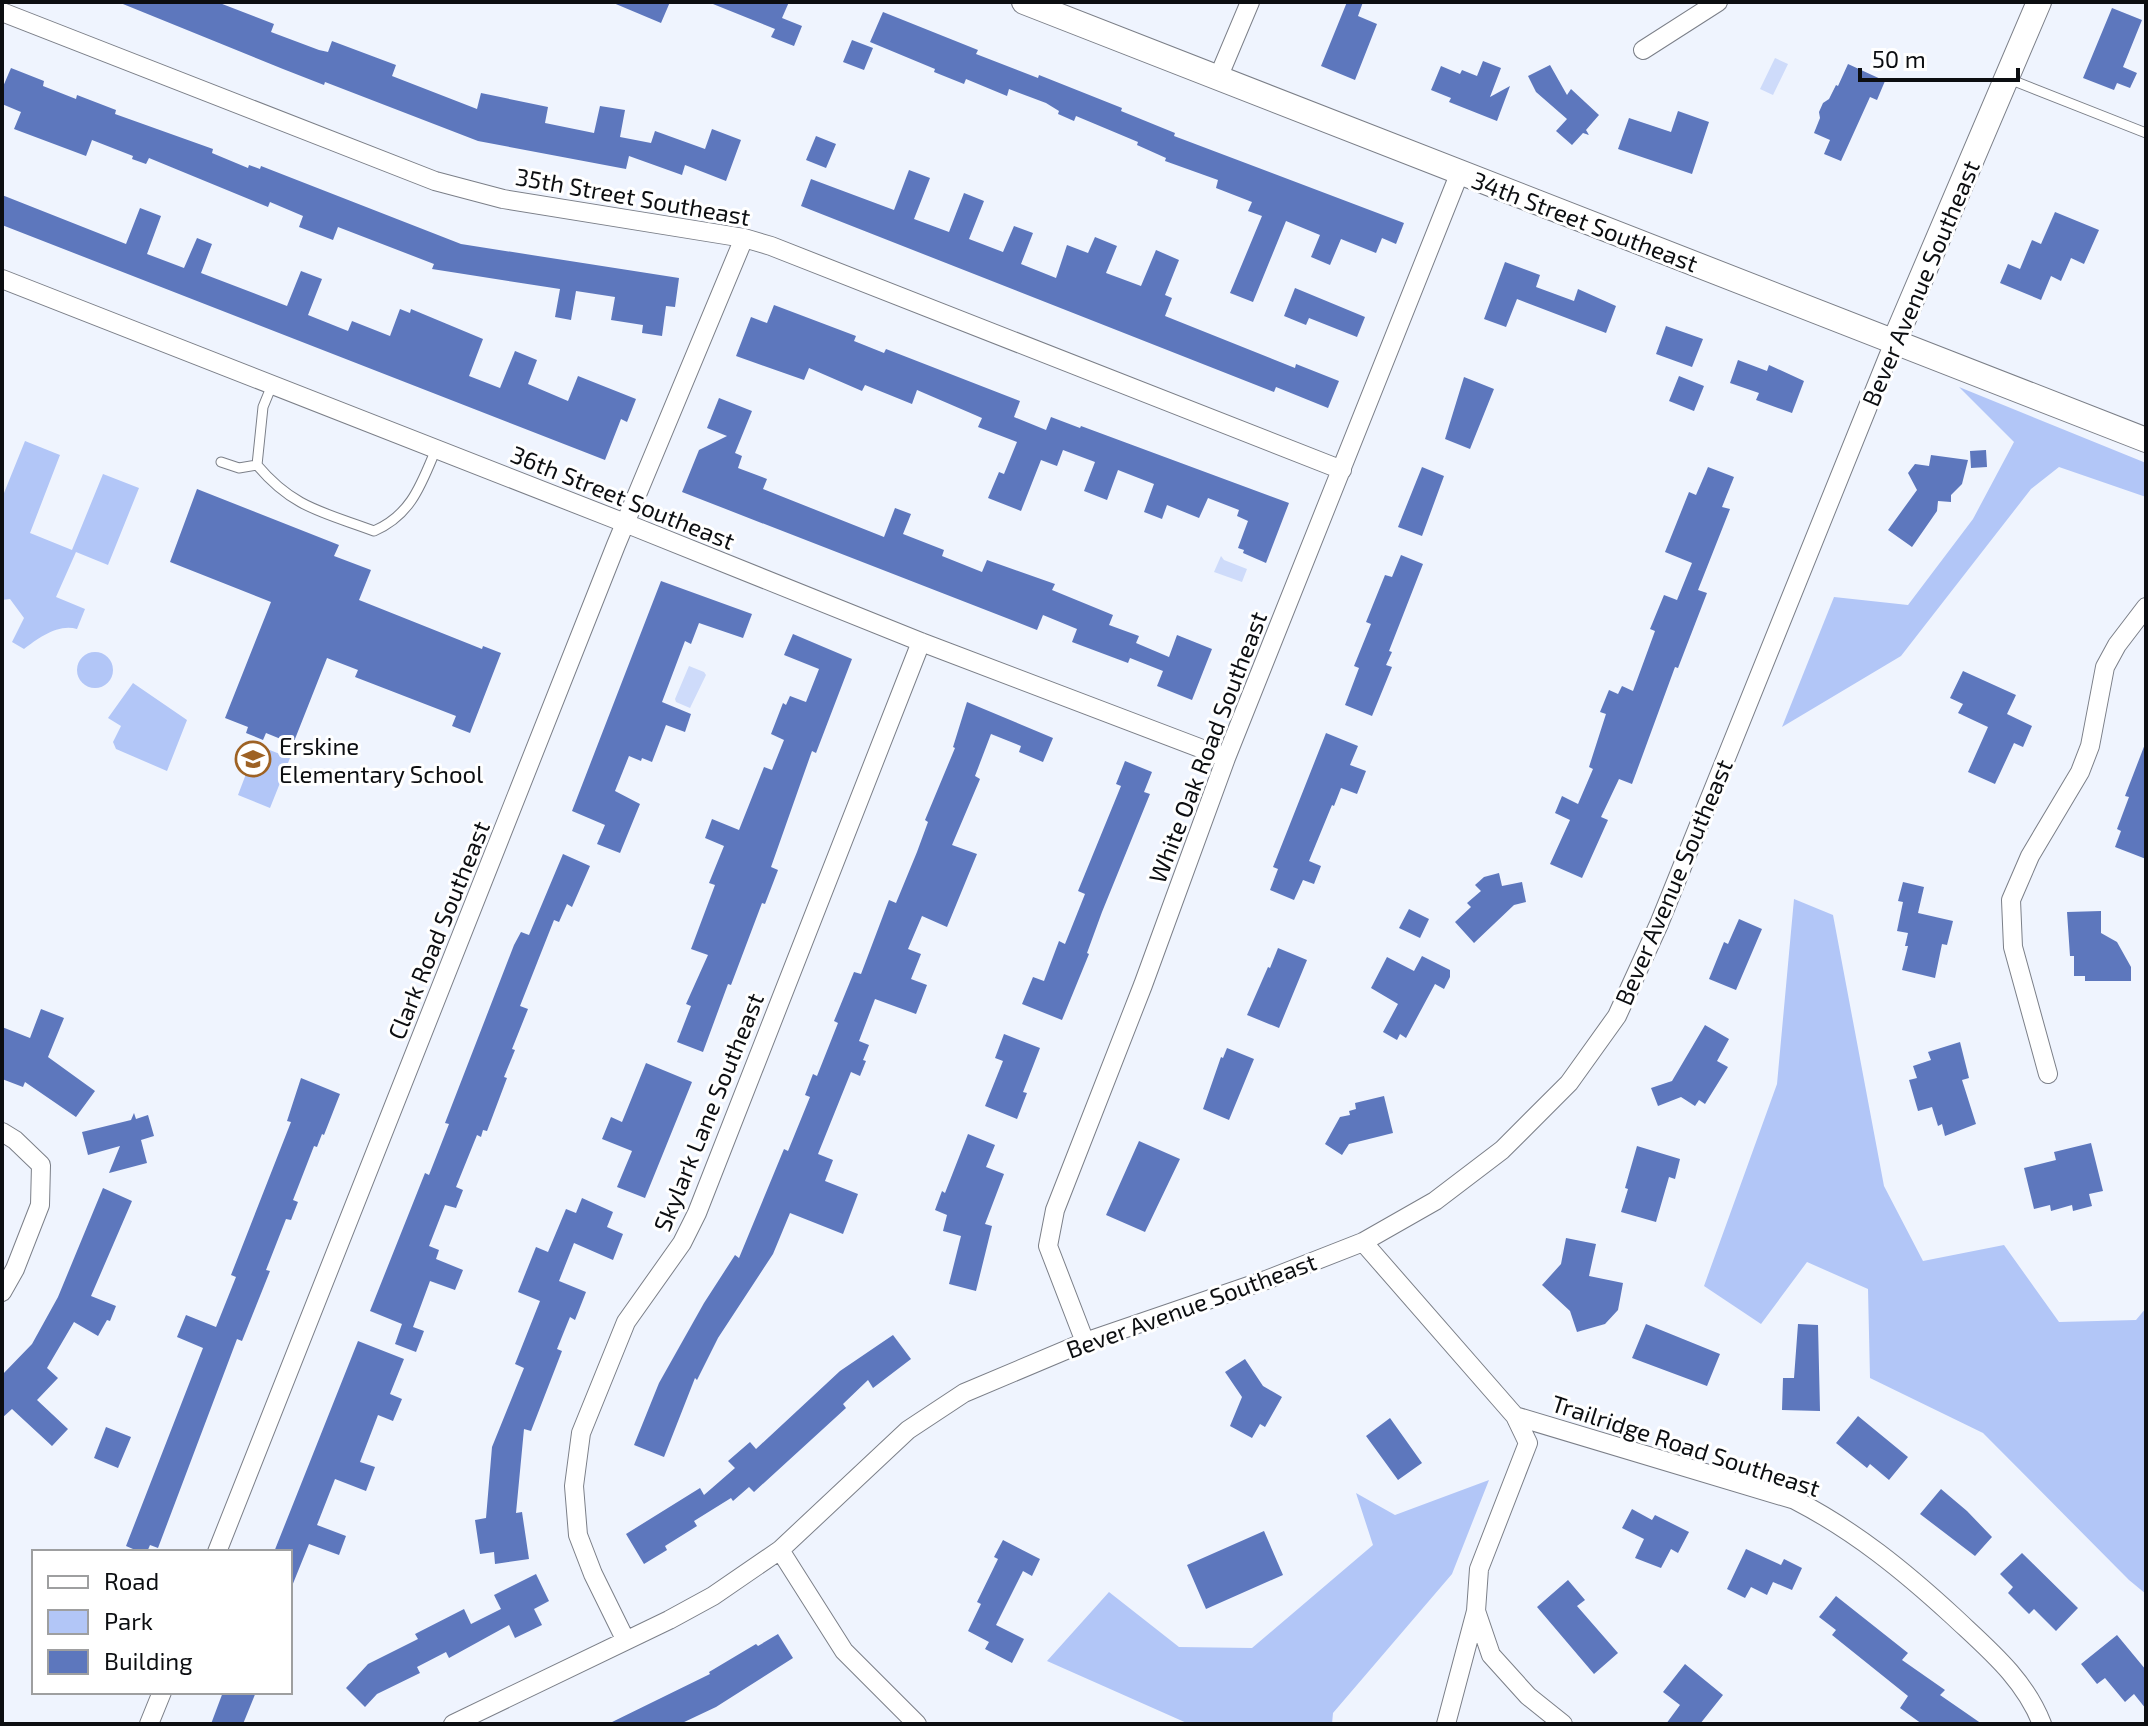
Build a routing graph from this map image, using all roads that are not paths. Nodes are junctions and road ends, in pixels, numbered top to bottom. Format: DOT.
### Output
graph roads {
  1 [pos="1024,2"];
  2 [pos="1250,2"];
  3 [pos="1718,2"];
  4 [pos="2039,2"];
  5 [pos="2,12"];
  6 [pos="1643,50"];
  7 [pos="1218,78"];
  8 [pos="2006,78"];
  9 [pos="2146,133"];
  10 [pos="1460,172"];
  11 [pos="744,238"];
  12 [pos="2,279"];
  13 [pos="1894,342"];
  14 [pos="272,385"];
  15 [pos="2146,440"];
  16 [pos="436,449"];
  17 [pos="221,462"];
  18 [pos="257,465"];
  19 [pos="1342,470"];
  20 [pos="625,523"];
  21 [pos="2146,607"];
  22 [pos="921,642"];
  23 [pos="1226,758"];
  24 [pos="2048,1074"];
  25 [pos="2,1132"];
  26 [pos="1363,1242"];
  27 [pos="2,1292"];
  28 [pos="1085,1342"];
  29 [pos="1515,1416"];
  30 [pos="218,1550"];
  31 [pos="780,1550"];
  32 [pos="1476,1611"];
  33 [pos="625,1639"];
  34 [pos="161,1694"];
  35 [pos="491,1705"];
  36 [pos="149,1724"];
  37 [pos="453,1724"];
  38 [pos="499,1724"];
  39 [pos="917,1724"];
  40 [pos="1446,1724"];
  41 [pos="1563,1724"];
  42 [pos="2042,1724"];
  1 -- 7 [label="street, 34th Street Southeast"];
  2 -- 7 [label="street"];
  3 -- 6 [label="street"];
  4 -- 8 [label="street, Bever Avenue Southeast"];
  5 -- 11 [label="street, 35th Street Southeast"];
  7 -- 10 [label="street, 34th Street Southeast"];
  8 -- 9 [label="lane"];
  8 -- 13 [label="street, Bever Avenue Southeast"];
  10 -- 13 [label="street, 34th Street Southeast"];
  10 -- 19 [label="street, White Oak Road Southeast"];
  11 -- 19 [label="street, 35th Street Southeast"];
  11 -- 20 [label="street, Clark Road Southeast"];
  12 -- 14 [label="street, 36th Street Southeast"];
  13 -- 15 [label="street, 34th Street Southeast"];
  13 -- 26 [label="street, Bever Avenue Southeast"];
  14 -- 16 [label="street, 36th Street Southeast"];
  14 -- 18 [label="lane"];
  16 -- 18 [label="lane"];
  16 -- 20 [label="street, 36th Street Southeast"];
  17 -- 18 [label="lane"];
  19 -- 23 [label="street, White Oak Road Southeast"];
  20 -- 22 [label="street, 36th Street Southeast"];
  20 -- 30 [label="street, Clark Road Southeast"];
  21 -- 24 [label="street"];
  22 -- 23 [label="street, 36th Street Southeast"];
  22 -- 33 [label="street, Skylark Lane Southeast"];
  23 -- 28 [label="street, White Oak Road Southeast"];
  25 -- 27 [label="street"];
  26 -- 28 [label="street, Bever Avenue Southeast"];
  26 -- 29 [label="street"];
  28 -- 31 [label="street, Bever Avenue Southeast"];
  29 -- 32 [label="street"];
  29 -- 42 [label="street, Trailridge Road Southeast"];
  31 -- 33 [label="street, Bever Avenue Southeast"];
  31 -- 39 [label="street"];
  32 -- 40 [label="street"];
  32 -- 41 [label="street"];
  33 -- 35 [label="street, Bever Avenue Southeast"];
  34 -- 36 [label="street"];
  35 -- 37 [label="street, Bever Avenue Southeast"];
  35 -- 38 [label="street"];
}
